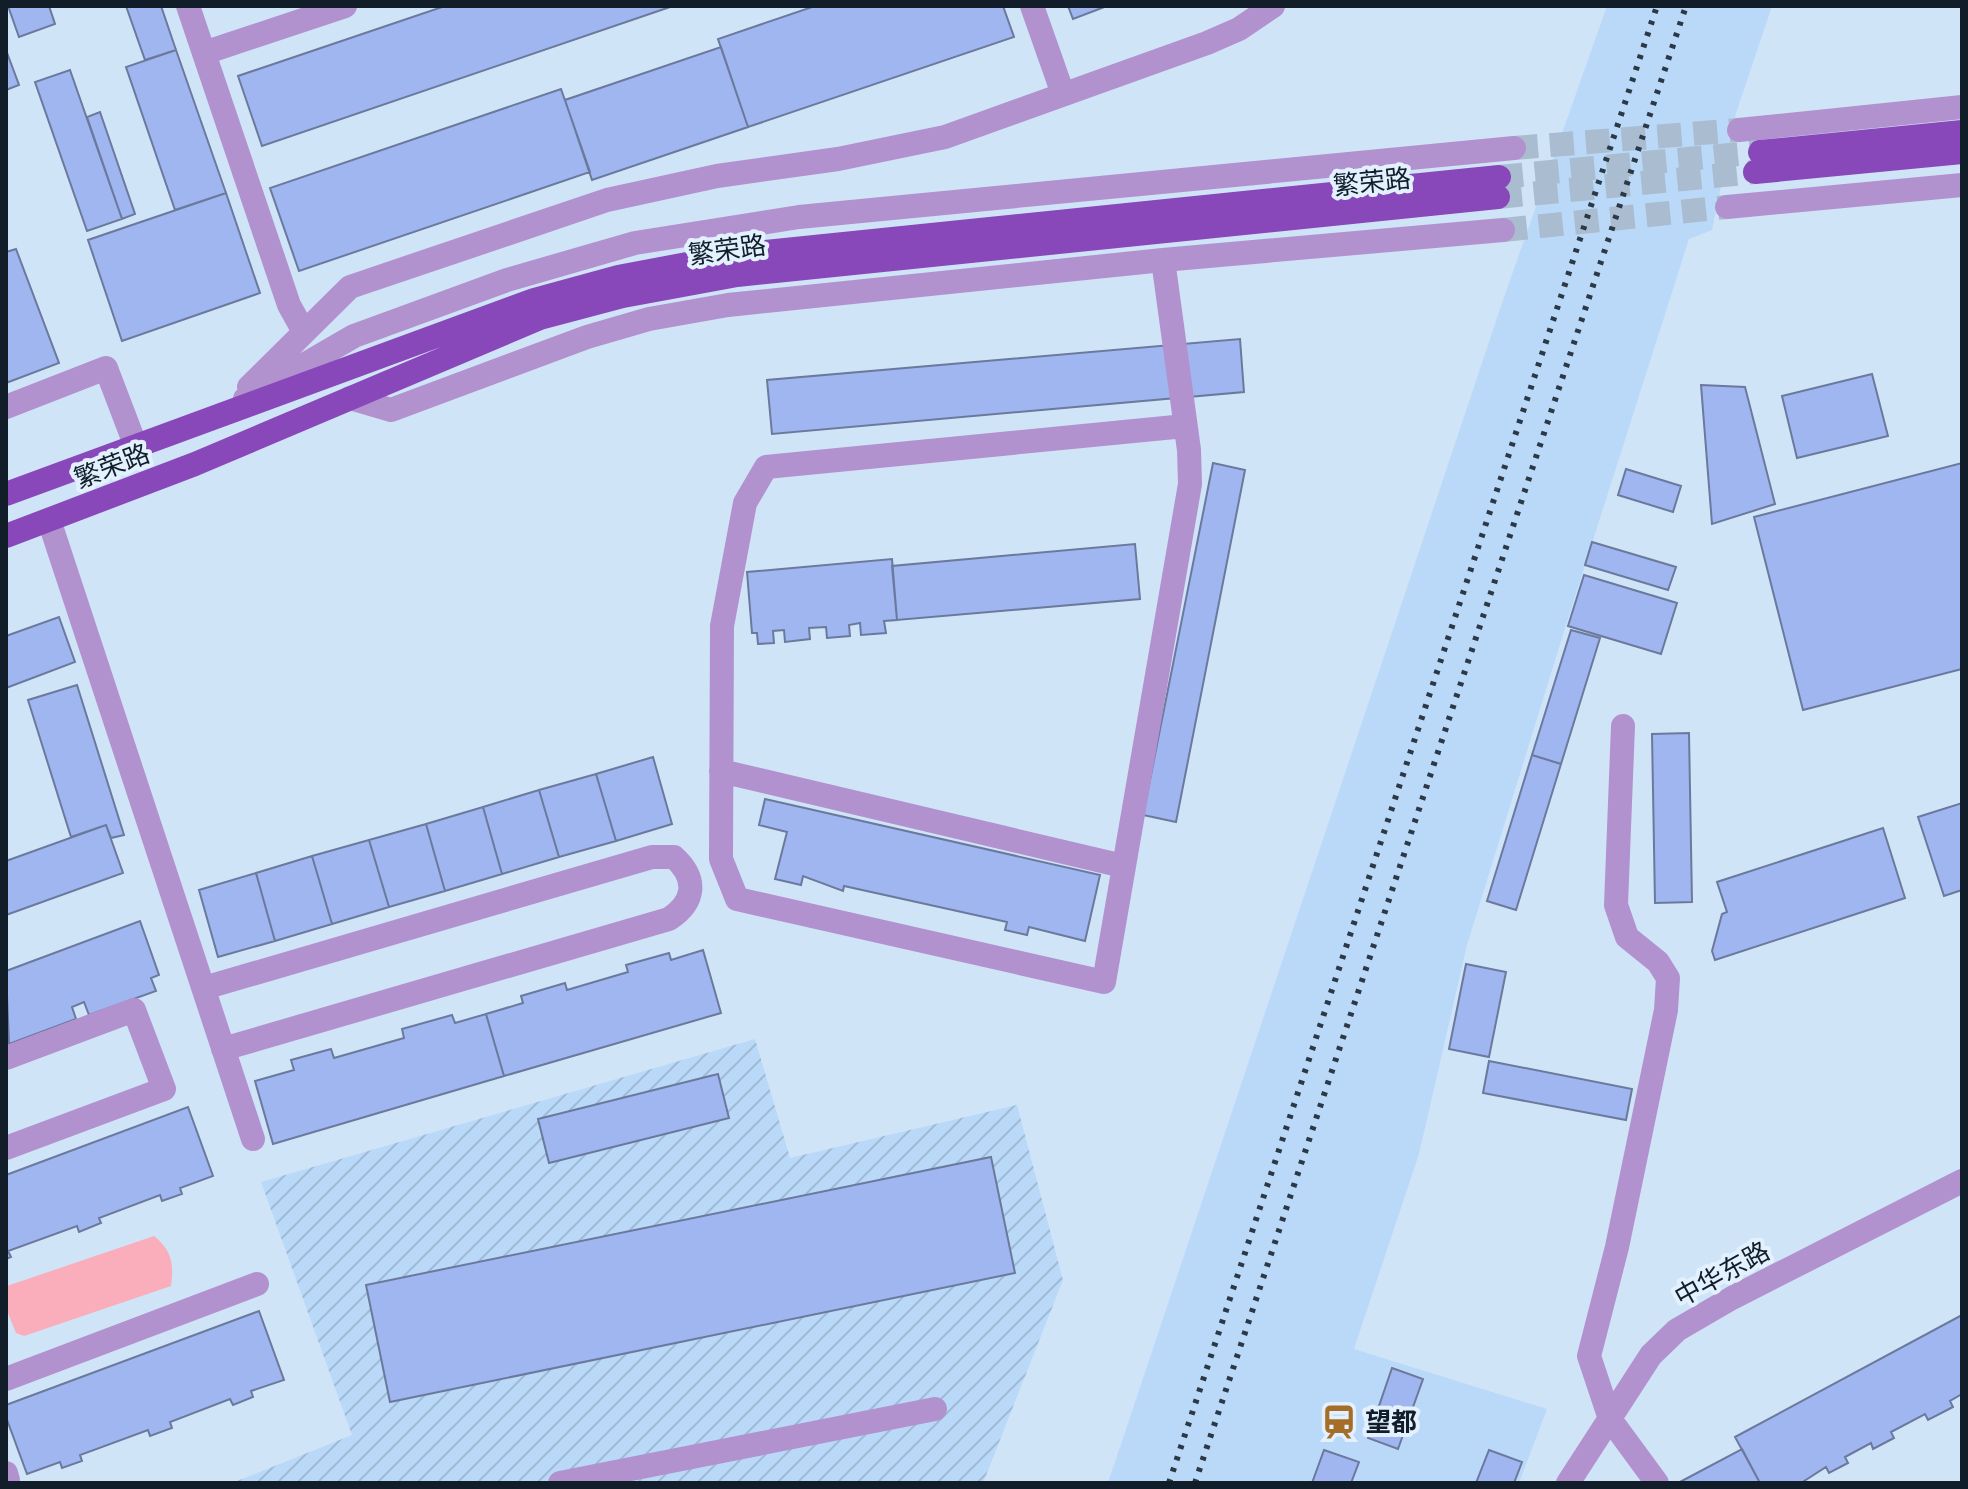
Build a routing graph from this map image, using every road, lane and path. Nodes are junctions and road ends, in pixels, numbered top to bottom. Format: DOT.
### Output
graph roads {
  1 [pos="188,6"];
  2 [pos="345,6"];
  3 [pos="1032,6"];
  4 [pos="1273,6"];
  5 [pos="204,53"];
  6 [pos="1063,94"];
  7 [pos="1962,107"];
  8 [pos="1739,130"];
  9 [pos="1962,132"];
  10 [pos="1514,148"];
  11 [pos="1962,152"];
  12 [pos="1962,185"];
  13 [pos="1727,207"];
  14 [pos="1503,230"];
  15 [pos="1163,260"];
  16 [pos="304,332"];
  17 [pos="350,398"];
  18 [pos="6,407"];
  19 [pos="224,411"];
  20 [pos="1185,426"];
  21 [pos="135,444"];
  22 [pos="6,494"];
  23 [pos="49,520"];
  24 [pos="6,536"];
  25 [pos="1623,726"];
  26 [pos="721,771"];
  27 [pos="1123,866"];
  28 [pos="204,988"];
  29 [pos="223,1049"];
  30 [pos="6,1058"];
  31 [pos="253,1139"];
  32 [pos="6,1148"];
  33 [pos="1962,1181"];
  34 [pos="257,1284"];
  35 [pos="6,1379"];
  36 [pos="935,1409"];
  37 [pos="1610,1419"];
  38 [pos="560,1483"];
  39 [pos="1568,1483"];
  40 [pos="1657,1483"];
  1 -- 5 [label="street"];
  2 -- 5 [label="street"];
  3 -- 6 [label="street"];
  4 -- 6 [label="street"];
  5 -- 16 [label="street"];
  6 -- 16 [label="street"];
  7 -- 8 [label="street"];
  9 -- 11 [label="main road"];
  10 -- 19 [label="street"];
  12 -- 13 [label="street"];
  14 -- 15 [label="street"];
  15 -- 17 [label="street"];
  15 -- 20 [label="street"];
  16 -- 19 [label="street"];
  17 -- 19 [label="main road, 繁荣路"];
  17 -- 23 [label="main road, 繁荣路"];
  18 -- 21 [label="street"];
  19 -- 21 [label="main road, 繁荣路"];
  20 -- 26 [label="street"];
  20 -- 27 [label="street"];
  21 -- 22 [label="main road, 繁荣路"];
  23 -- 24 [label="main road, 繁荣路"];
  23 -- 28 [label="street"];
  25 -- 37 [label="street"];
  26 -- 27 [label="street"];
  26 -- 27 [label="street"];
  28 -- 29 [label="street"];
  28 -- 29 [label="street"];
  29 -- 31 [label="street"];
  30 -- 32 [label="street"];
  33 -- 37 [label="street, 中华东路"];
  34 -- 35 [label="street"];
  36 -- 38 [label="street"];
  37 -- 39 [label="street, 中华东路"];
  37 -- 40 [label="street"];
}
